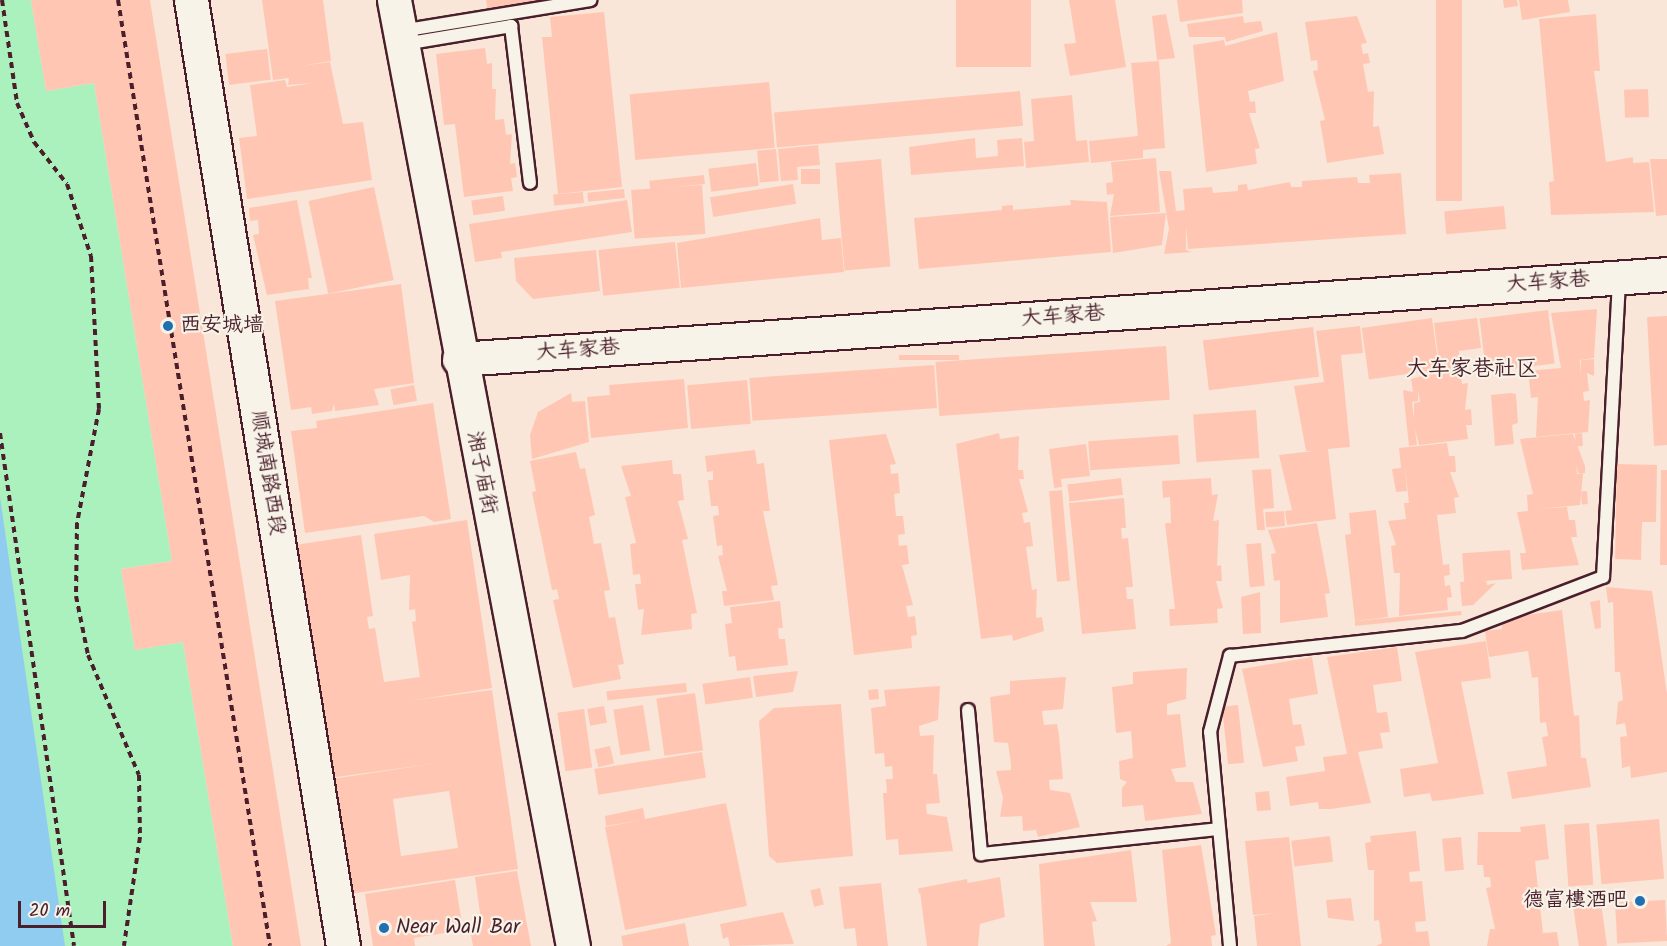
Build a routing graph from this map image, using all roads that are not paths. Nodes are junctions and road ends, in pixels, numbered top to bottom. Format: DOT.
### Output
graph roads {
  1 [pos="191,0"];
  2 [pos="394,0"];
  3 [pos="590,0"];
  4 [pos="399,39"];
  5 [pos="530,183"];
  6 [pos="1667,274"];
  7 [pos="1619,278"];
  8 [pos="459,359"];
  9 [pos="968,710"];
  10 [pos="1218,829"];
  11 [pos="344,946"];
  12 [pos="573,946"];
  13 [pos="1230,946"];
  1 -- 11 [label="street, 顺城南路西段"];
  2 -- 4 [label="street, 湘子庙街"];
  3 -- 4 [label="lane"];
  4 -- 5 [label="lane"];
  4 -- 8 [label="street, 湘子庙街"];
  6 -- 7 [label="street, 大车家巷"];
  7 -- 8 [label="street, 大车家巷"];
  7 -- 10 [label="lane"];
  8 -- 12 [label="street, 湘子庙街"];
  9 -- 10 [label="lane"];
  10 -- 13 [label="lane"];
}
